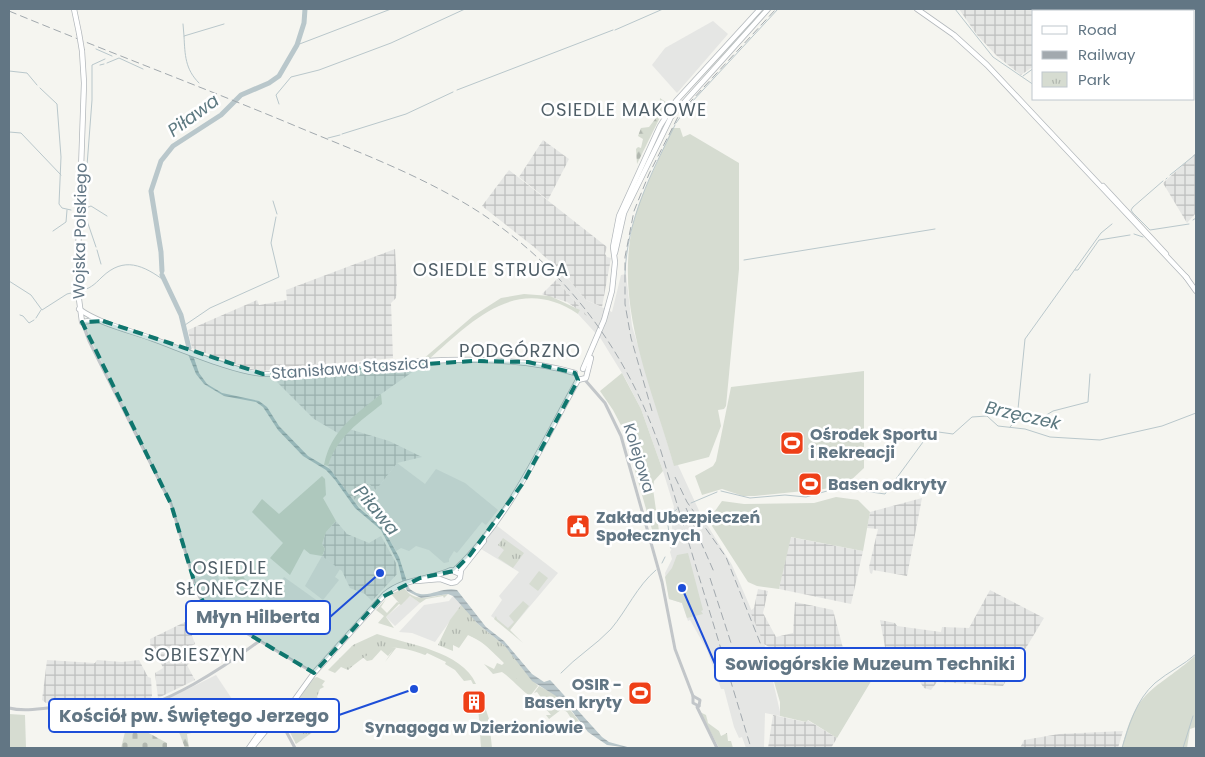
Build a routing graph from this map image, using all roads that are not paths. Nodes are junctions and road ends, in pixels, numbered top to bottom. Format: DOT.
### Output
graph roads {
  1 [pos="74,9"];
  2 [pos="760,9"];
  3 [pos="768,9"];
  4 [pos="916,9"];
  5 [pos="615,255"];
  6 [pos="1196,291"];
  7 [pos="79,309"];
  8 [pos="91,316"];
  9 [pos="81,320"];
  10 [pos="103,321"];
  11 [pos="585,370"];
  12 [pos="576,372"];
  13 [pos="578,380"];
  14 [pos="585,380"];
  15 [pos="491,529"];
  16 [pos="454,571"];
  17 [pos="447,572"];
  18 [pos="460,574"];
  19 [pos="447,580"];
  20 [pos="410,582"];
  21 [pos="258,642"];
  22 [pos="314,673"];
  23 [pos="694,698"];
  24 [pos="698,707"];
  25 [pos="9,708"];
  26 [pos="279,718"];
  27 [pos="251,748"];
  28 [pos="295,748"];
  29 [pos="717,748"];
  1 -- 7 [label="main road, Wojska Polskiego, bridge"];
  2 -- 5 [label="main road"];
  3 -- 5 [label="main road"];
  4 -- 6 [label="main road"];
  5 -- 11 [label="main road"];
  7 -- 8 [label="main road, Stanisława Staszica"];
  7 -- 9 [label="main road, Wojska Polskiego"];
  8 -- 9 [label="main road"];
  8 -- 10 [label="main road, Stanisława Staszica"];
  9 -- 10 [label="main road"];
  9 -- 21 [label="street, Wojska Polskiego"];
  10 -- 12 [label="main road, Stanisława Staszica"];
  11 -- 12 [label="main road"];
  11 -- 14 [label="main road"];
  12 -- 13 [label="main road"];
  13 -- 14 [label="main road"];
  13 -- 15 [label="main road"];
  14 -- 23 [label="street, Kolejowa"];
  15 -- 16 [label="main road"];
  15 -- 18 [label="main road"];
  16 -- 17 [label="main road"];
  16 -- 18 [label="main road"];
  17 -- 19 [label="main road"];
  17 -- 20 [label="main road"];
  18 -- 19 [label="main road"];
  19 -- 20 [label="main road"];
  20 -- 22 [label="main road"];
  21 -- 22 [label="street, Wojska Polskiego"];
  21 -- 25 [label="street"];
  22 -- 26 [label="main road"];
  23 -- 24 [label="street"];
  23 -- 24 [label="street"];
  24 -- 29 [label="street"];
  26 -- 27 [label="main road"];
  26 -- 28 [label="street"];
}
